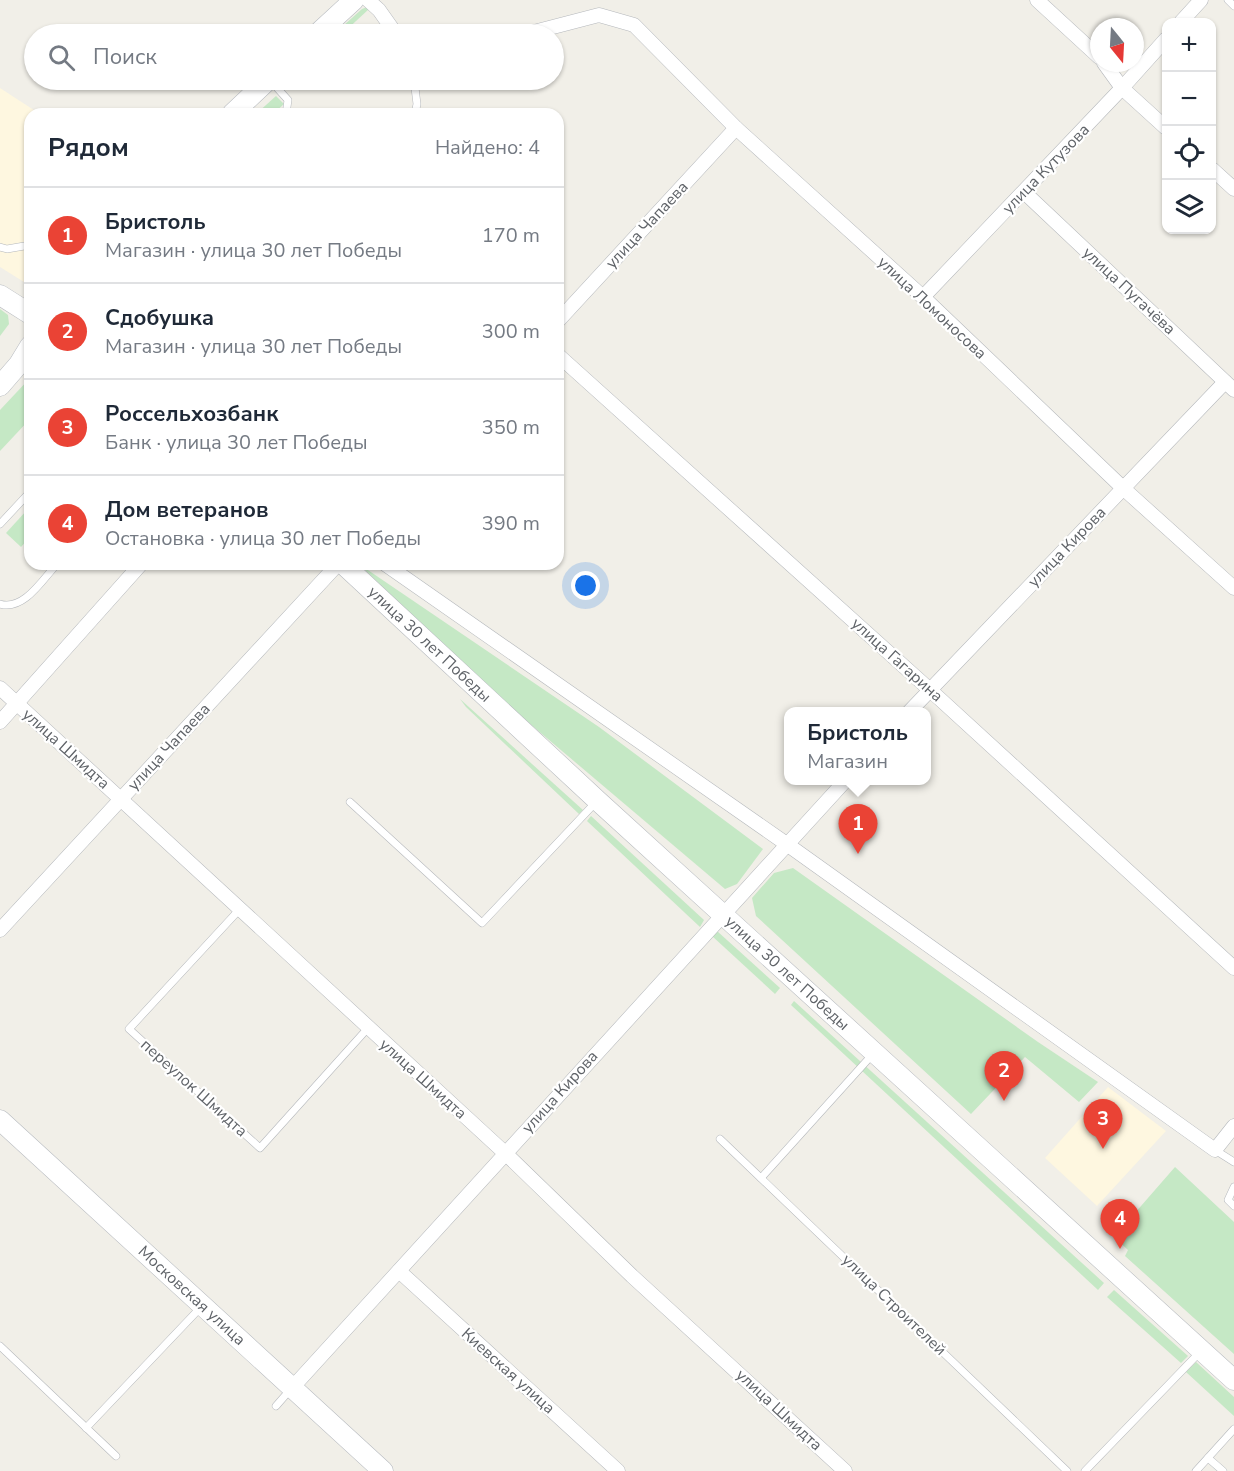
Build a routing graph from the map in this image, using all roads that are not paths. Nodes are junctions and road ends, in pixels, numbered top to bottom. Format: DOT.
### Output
graph roads {
  1 [pos="354,0"];
  2 [pos="369,0"];
  3 [pos="1037,0"];
  4 [pos="1201,0"];
  5 [pos="1228,0"];
  6 [pos="1234,6"];
  7 [pos="1185,18"];
  8 [pos="328,24"];
  9 [pos="389,24"];
  10 [pos="564,24"];
  11 [pos="1162,44"];
  12 [pos="1090,49"];
  13 [pos="1110,72"];
  14 [pos="1122,88"];
  15 [pos="258,90"];
  16 [pos="278,90"];
  17 [pos="415,90"];
  18 [pos="239,108"];
  19 [pos="287,108"];
  20 [pos="416,108"];
  21 [pos="1165,126"];
  22 [pos="736,129"];
  23 [pos="1216,173"];
  24 [pos="1234,189"];
  25 [pos="1024,192"];
  26 [pos="24,246"];
  27 [pos="0,247"];
  28 [pos="0,295"];
  29 [pos="923,297"];
  30 [pos="24,310"];
  31 [pos="564,315"];
  32 [pos="24,356"];
  33 [pos="564,360"];
  34 [pos="0,386"];
  35 [pos="1229,386"];
  36 [pos="1124,489"];
  37 [pos="24,498"];
  38 [pos="0,524"];
  39 [pos="51,570"];
  40 [pos="136,570"];
  41 [pos="332,570"];
  42 [pos="349,570"];
  43 [pos="394,570"];
  44 [pos="1234,588"];
  45 [pos="0,604"];
  46 [pos="0,688"];
  47 [pos="929,689"];
  48 [pos="17,704"];
  49 [pos="913,707"];
  50 [pos="0,722"];
  51 [pos="842,785"];
  52 [pos="121,799"];
  53 [pos="598,801"];
  54 [pos="350,802"];
  55 [pos="788,845"];
  56 [pos="239,910"];
  57 [pos="723,914"];
  58 [pos="0,930"];
  59 [pos="1234,968"];
  60 [pos="368,1028"];
  61 [pos="874,1053"];
  62 [pos="0,1120"];
  63 [pos="1234,1126"];
  64 [pos="720,1139"];
  65 [pos="1215,1149"];
  66 [pos="505,1153"];
  67 [pos="1234,1162"];
  68 [pos="761,1178"];
  69 [pos="1234,1187"];
  70 [pos="1234,1206"];
  71 [pos="399,1271"];
  72 [pos="203,1305"];
  73 [pos="0,1346"];
  74 [pos="1201,1351"];
  75 [pos="1234,1380"];
  76 [pos="292,1388"];
  77 [pos="276,1406"];
  78 [pos="86,1428"];
  79 [pos="1234,1428"];
  80 [pos="116,1456"];
  81 [pos="1208,1458"];
  82 [pos="383,1471"];
  83 [pos="618,1471"];
  84 [pos="845,1471"];
  85 [pos="1067,1471"];
  86 [pos="1085,1471"];
  87 [pos="1196,1471"];
  88 [pos="1222,1471"];
  1 -- 8 [label="street"];
  2 -- 9 [label="street"];
  3 -- 12 [label="street"];
  4 -- 7 [label="street"];
  5 -- 6 [label="lane"];
  10 -- 22 [label="street, улица Ломоносова"];
  11 -- 14 [label="street, улица Кутузова"];
  13 -- 14 [label="street"];
  14 -- 21 [label="street"];
  14 -- 25 [label="street, улица Кутузова"];
  15 -- 18 [label="street"];
  16 -- 19 [label="lane"];
  17 -- 20 [label="lane"];
  22 -- 29 [label="street, улица Ломоносова"];
  22 -- 31 [label="street, улица Чапаева"];
  23 -- 24 [label="street"];
  25 -- 29 [label="street, улица Кутузова"];
  25 -- 35 [label="street, улица Пугачёва"];
  26 -- 27 [label="lane"];
  28 -- 30 [label="street"];
  29 -- 36 [label="street, улица Ломоносова"];
  32 -- 34 [label="street"];
  33 -- 47 [label="street, улица Гагарина"];
  35 -- 36 [label="street, улица Кирова"];
  36 -- 44 [label="street, улица Ломоносова"];
  36 -- 47 [label="street, улица Кирова"];
  37 -- 38 [label="lane"];
  39 -- 45 [label="lane"];
  40 -- 48 [label="street"];
  41 -- 52 [label="street, улица Чапаева"];
  42 -- 53 [label="street, улица 30 лет Победы"];
  43 -- 55 [label="street, улица 30 лет Победы"];
  46 -- 48 [label="street, улица Шмидта"];
  47 -- 49 [label="street, улица Кирова"];
  47 -- 59 [label="street, улица Гагарина"];
  48 -- 50 [label="street"];
  48 -- 52 [label="street, улица Шмидта"];
  51 -- 55 [label="street, улица Кирова"];
  52 -- 56 [label="street, улица Шмидта"];
  52 -- 58 [label="street, улица Чапаева"];
  53 -- 54 [label="lane"];
  53 -- 57 [label="street, улица 30 лет Победы"];
  55 -- 57 [label="street, улица Кирова"];
  55 -- 65 [label="street, улица 30 лет Победы"];
  56 -- 60 [label="street, улица Шмидта"];
  56 -- 60 [label="lane, переулок Шмидта"];
  57 -- 61 [label="street, улица 30 лет Победы"];
  57 -- 66 [label="street, улица Кирова"];
  60 -- 66 [label="street, улица Шмидта"];
  61 -- 68 [label="lane"];
  61 -- 74 [label="street, улица 30 лет Победы"];
  62 -- 72 [label="street, Московская улица"];
  63 -- 65 [label="street"];
  64 -- 68 [label="lane, улица Строителей"];
  65 -- 67 [label="lane"];
  66 -- 71 [label="street, улица Кирова"];
  66 -- 84 [label="street, улица Шмидта"];
  68 -- 85 [label="lane, улица Строителей"];
  69 -- 70 [label="lane"];
  71 -- 76 [label="street, улица Кирова"];
  71 -- 83 [label="street, Киевская улица"];
  72 -- 76 [label="street, Московская улица"];
  72 -- 78 [label="lane"];
  73 -- 78 [label="lane"];
  74 -- 75 [label="street, улица 30 лет Победы"];
  74 -- 86 [label="lane"];
  76 -- 77 [label="lane, улица Кирова"];
  76 -- 82 [label="street, Московская улица"];
  78 -- 80 [label="lane"];
  79 -- 81 [label="lane"];
  81 -- 87 [label="lane"];
  81 -- 88 [label="lane"];
}
